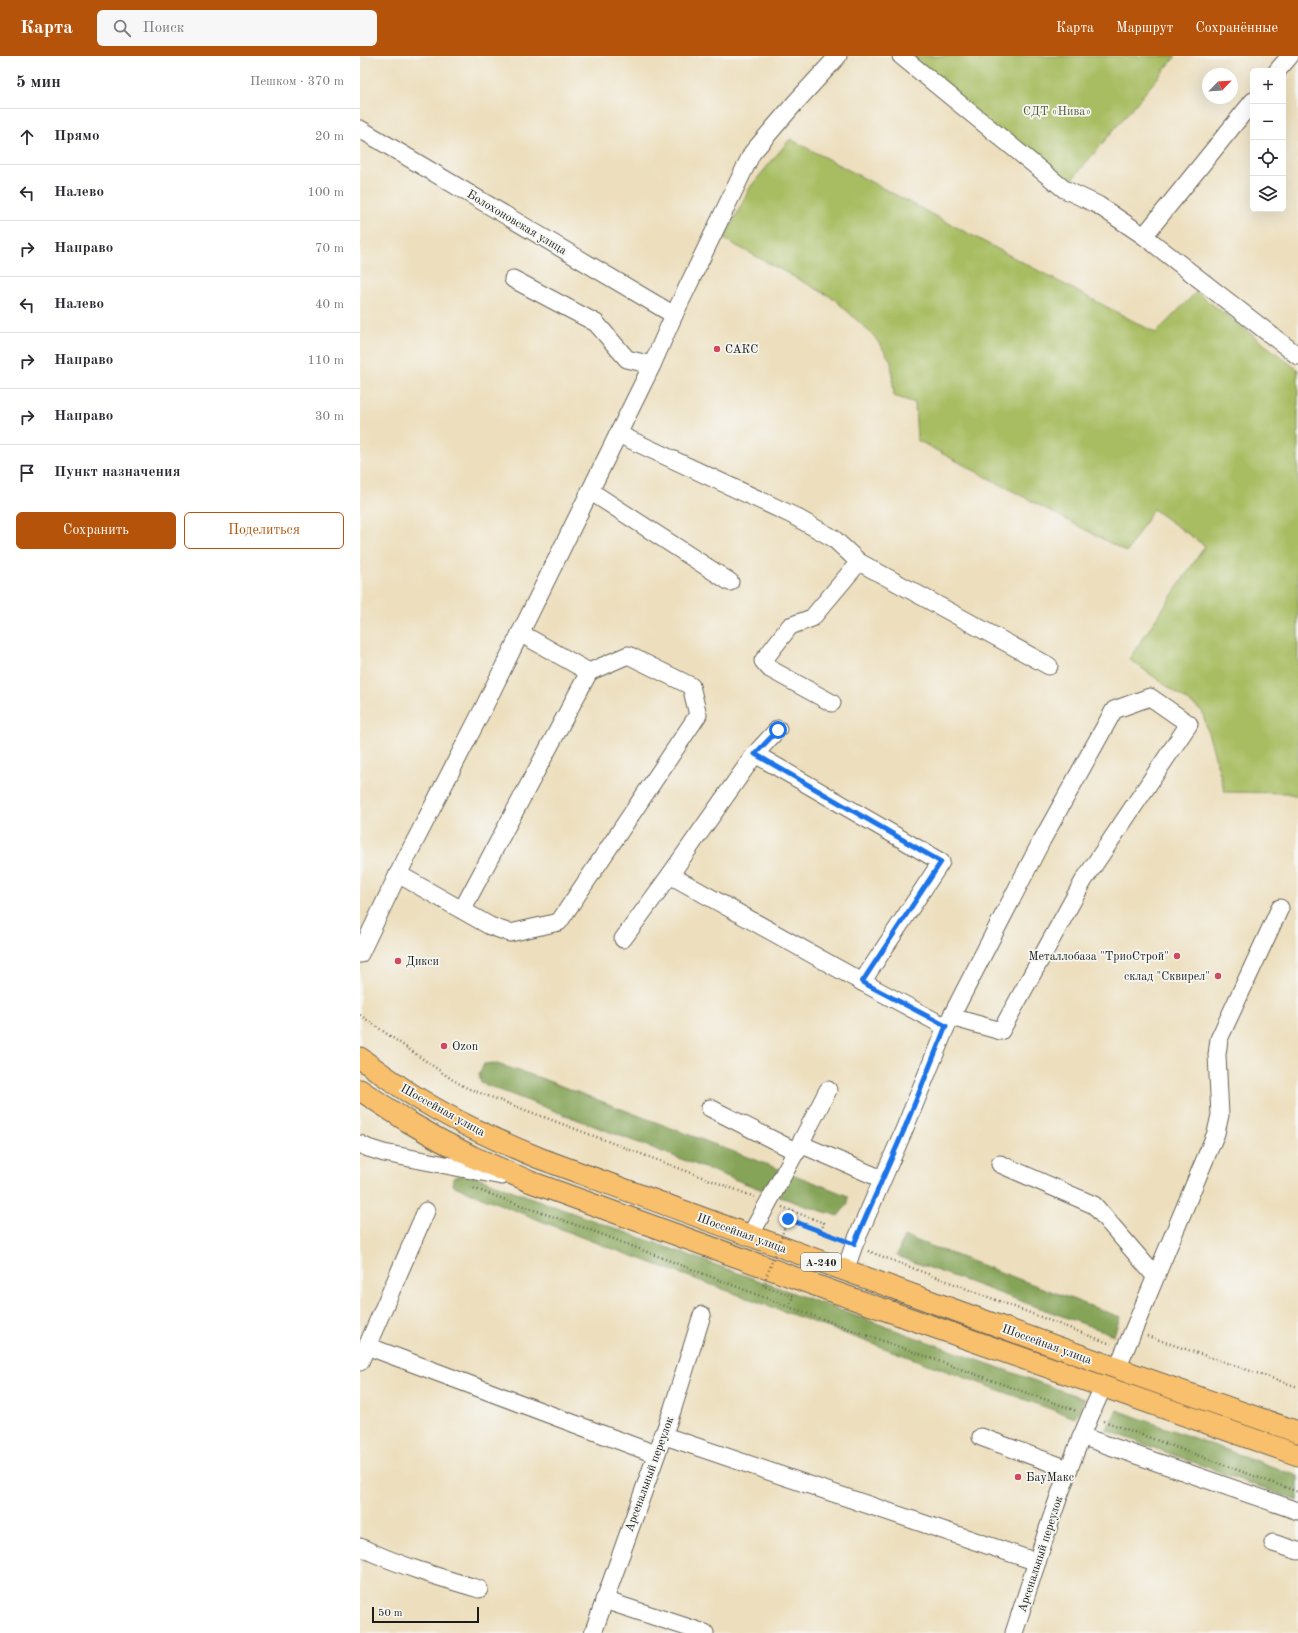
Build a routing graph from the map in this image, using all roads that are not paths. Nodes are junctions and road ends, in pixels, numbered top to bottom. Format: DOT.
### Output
graph roads {
  1 [pos="838,56"];
  2 [pos="901,56"];
  3 [pos="1290,56"];
  4 [pos="1280,68"];
  5 [pos="1251,104"];
  6 [pos="360,129"];
  7 [pos="1144,236"];
  8 [pos="513,279"];
  9 [pos="674,315"];
  10 [pos="1298,356"];
  11 [pos="652,365"];
  12 [pos="618,434"];
  13 [pos="590,491"];
  14 [pos="859,562"];
  15 [pos="730,582"];
  16 [pos="520,633"];
  17 [pos="1049,666"];
  18 [pos="589,672"];
  19 [pos="832,703"];
  20 [pos="778,730"];
  21 [pos="755,754"];
  22 [pos="398,874"];
  23 [pos="670,875"];
  24 [pos="1280,908"];
  25 [pos="462,910"];
  26 [pos="623,939"];
  27 [pos="360,954"];
  28 [pos="862,982"];
  29 [pos="948,1022"];
  30 [pos="360,1058"];
  31 [pos="360,1090"];
  32 [pos="828,1090"];
  33 [pos="710,1108"];
  34 [pos="360,1144"];
  35 [pos="798,1148"];
  36 [pos="1000,1164"];
  37 [pos="882,1179"];
  38 [pos="532,1182"];
  39 [pos="426,1211"];
  40 [pos="750,1236"];
  41 [pos="844,1271"];
  42 [pos="1155,1276"];
  43 [pos="702,1315"];
  44 [pos="367,1346"];
  45 [pos="360,1362"];
  46 [pos="1117,1369"];
  47 [pos="1103,1387"];
  48 [pos="1298,1432"];
  49 [pos="662,1435"];
  50 [pos="1081,1436"];
  51 [pos="981,1438"];
  52 [pos="655,1454"];
  53 [pos="1298,1455"];
  54 [pos="1068,1469"];
  55 [pos="1298,1511"];
  56 [pos="1273,1543"];
  57 [pos="360,1547"];
  58 [pos="1298,1551"];
  59 [pos="1037,1562"];
  60 [pos="479,1589"];
  61 [pos="604,1600"];
  62 [pos="593,1633"];
  63 [pos="705,1633"];
  64 [pos="1014,1633"];
  1 -- 9 [label="street"];
  2 -- 7 [label="street"];
  3 -- 4 [label="street"];
  5 -- 7 [label="street"];
  6 -- 9 [label="street, Болохоновская улица"];
  7 -- 10 [label="street"];
  8 -- 11 [label="street"];
  9 -- 11 [label="street"];
  11 -- 12 [label="street"];
  12 -- 13 [label="street"];
  12 -- 14 [label="street"];
  13 -- 15 [label="street"];
  13 -- 16 [label="street"];
  14 -- 17 [label="street"];
  14 -- 19 [label="street"];
  16 -- 18 [label="street"];
  16 -- 22 [label="street"];
  18 -- 25 [label="street"];
  18 -- 25 [label="street"];
  20 -- 21 [label="street"];
  21 -- 23 [label="street"];
  21 -- 28 [label="street"];
  22 -- 25 [label="street"];
  22 -- 27 [label="street"];
  23 -- 26 [label="street"];
  23 -- 28 [label="street"];
  24 -- 42 [label="street"];
  28 -- 29 [label="street"];
  29 -- 29 [label="street"];
  29 -- 37 [label="street"];
  30 -- 40 [label="main road, Шоссейная улица / А-240"];
  31 -- 38 [label="main road, Шоссейная улица / А-240"];
  32 -- 35 [label="street"];
  33 -- 35 [label="street"];
  34 -- 38 [label="street"];
  35 -- 37 [label="street"];
  35 -- 40 [label="street"];
  36 -- 42 [label="street"];
  37 -- 41 [label="street"];
  38 -- 47 [label="main road, Шоссейная улица / А-240"];
  39 -- 44 [label="street"];
  40 -- 41 [label="main road, Шоссейная улица / А-240"];
  41 -- 46 [label="main road, Шоссейная улица / А-240"];
  42 -- 46 [label="street"];
  43 -- 49 [label="street, Арсенальный переулок"];
  44 -- 45 [label="street"];
  44 -- 52 [label="street"];
  46 -- 48 [label="main road, Шоссейная улица / А-240"];
  47 -- 50 [label="street, Арсенальный переулок"];
  47 -- 53 [label="main road, Шоссейная улица / А-240"];
  49 -- 52 [label="street, Арсенальный переулок"];
  49 -- 59 [label="street"];
  50 -- 54 [label="street, Арсенальный переулок"];
  50 -- 55 [label="street"];
  51 -- 54 [label="street"];
  52 -- 61 [label="street, Арсенальный переулок"];
  54 -- 59 [label="street, Арсенальный переулок"];
  56 -- 58 [label="street"];
  57 -- 60 [label="street"];
  59 -- 64 [label="street, Арсенальный переулок"];
  61 -- 62 [label="street, Арсенальный переулок"];
  61 -- 63 [label="street"];
}
